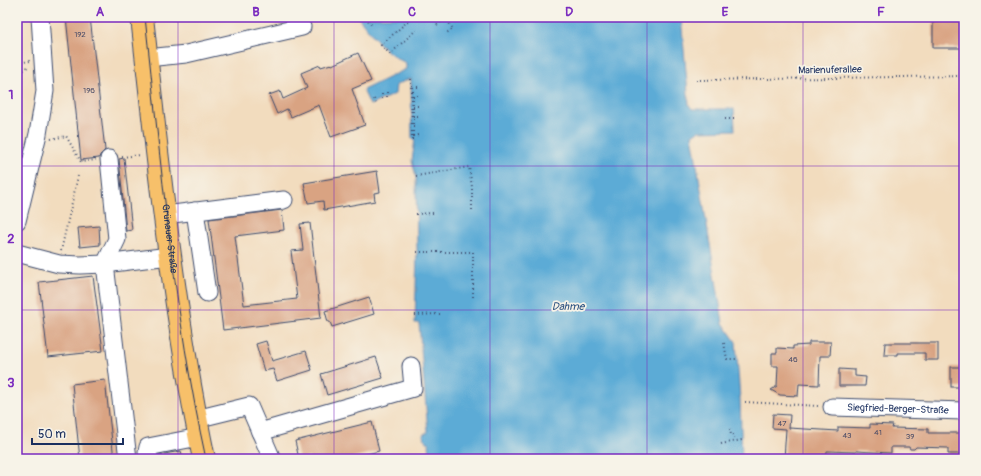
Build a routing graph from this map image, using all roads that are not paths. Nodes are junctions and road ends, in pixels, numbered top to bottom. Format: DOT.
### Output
graph roads {
  1 [pos="40,17"];
  2 [pos="142,17"];
  3 [pos="302,27"];
  4 [pos="147,58"];
  5 [pos="109,159"];
  6 [pos="284,200"];
  7 [pos="195,211"];
  8 [pos="165,215"];
  9 [pos="17,221"];
  10 [pos="17,253"];
  11 [pos="169,256"];
  12 [pos="104,264"];
  13 [pos="207,292"];
  14 [pos="411,366"];
  15 [pos="832,407"];
  16 [pos="964,412"];
  17 [pos="197,428"];
  18 [pos="260,432"];
  19 [pos="128,459"];
  20 [pos="150,459"];
  21 [pos="204,459"];
  22 [pos="272,459"];
  1 -- 9 [label="street"];
  2 -- 4 [label="main road, Grünauer Straße"];
  3 -- 4 [label="street"];
  4 -- 8 [label="main road, Grünauer Straße"];
  5 -- 12 [label="street"];
  6 -- 7 [label="street"];
  7 -- 8 [label="street"];
  7 -- 13 [label="street"];
  8 -- 11 [label="main road, Grünauer Straße"];
  10 -- 12 [label="street"];
  11 -- 12 [label="street"];
  11 -- 17 [label="main road, Grünauer Straße"];
  12 -- 19 [label="street"];
  14 -- 18 [label="street"];
  15 -- 16 [label="street, Siegfried-Berger-Straße"];
  17 -- 18 [label="street"];
  17 -- 20 [label="street"];
  17 -- 21 [label="main road, Grünauer Straße"];
  18 -- 22 [label="street"];
}
